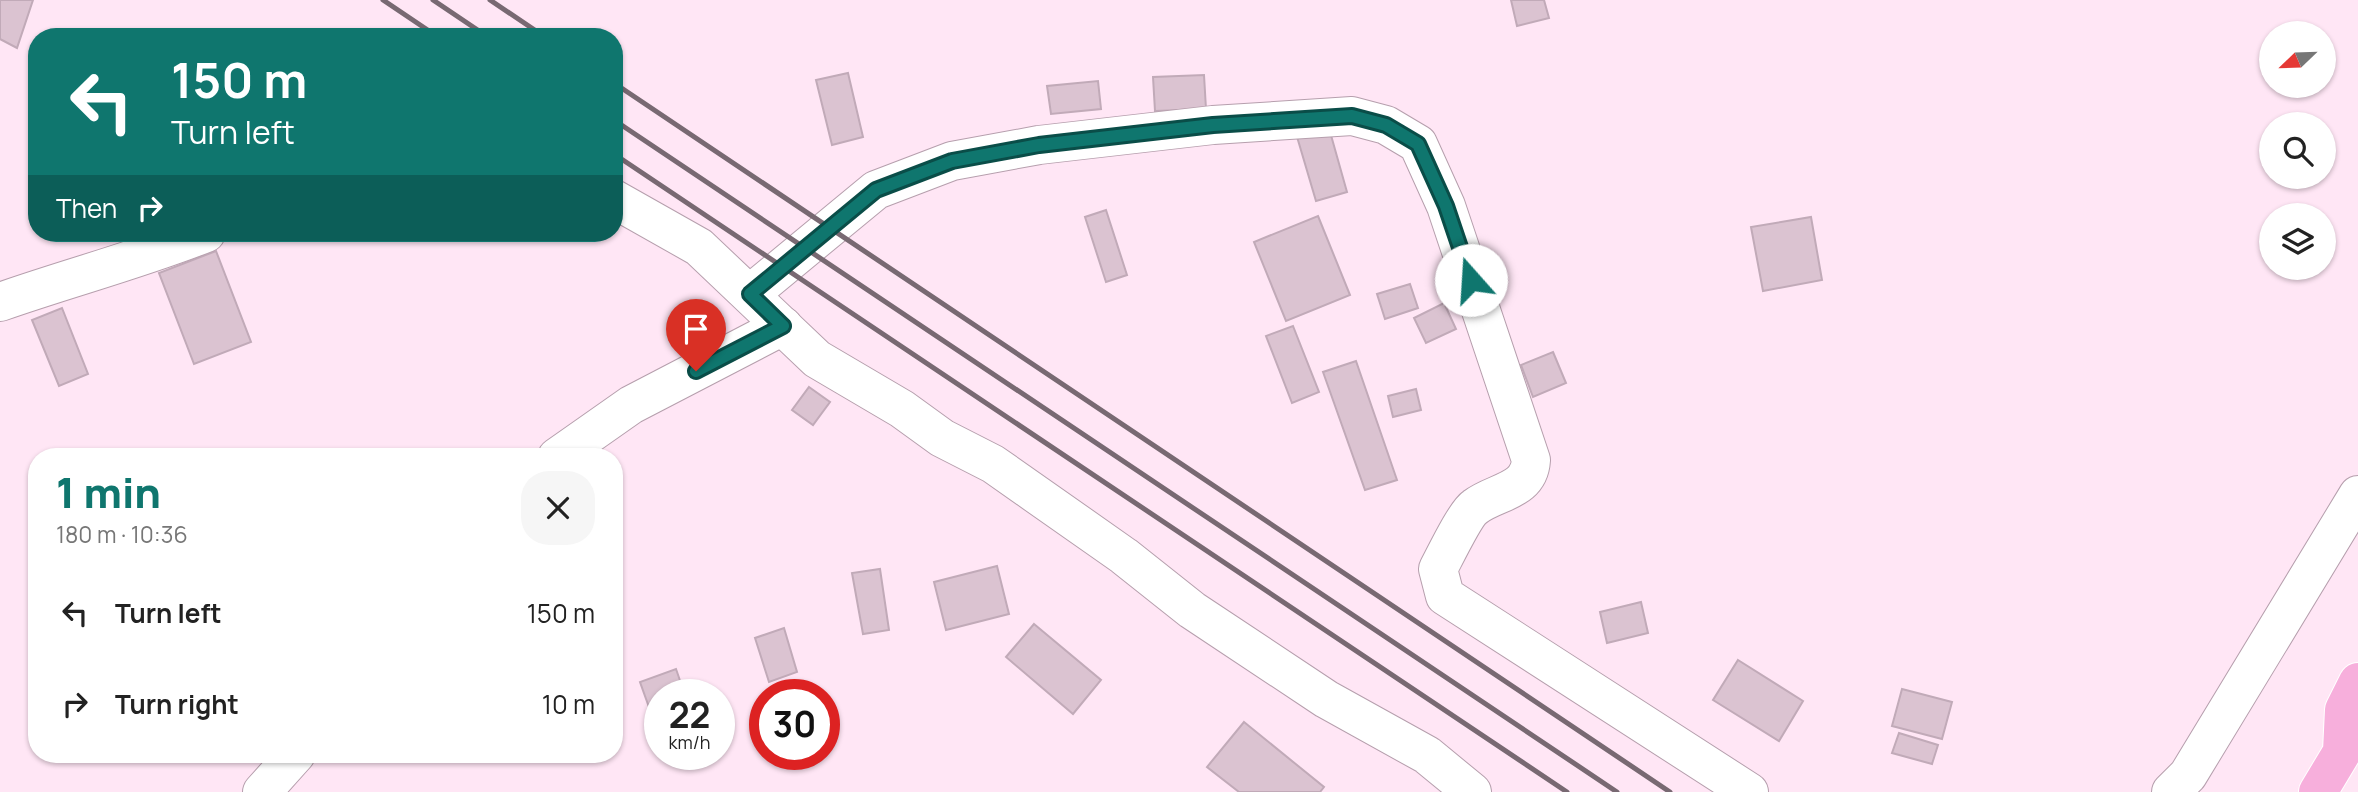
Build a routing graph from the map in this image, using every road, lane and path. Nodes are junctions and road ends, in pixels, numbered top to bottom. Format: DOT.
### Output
graph roads {
  1 [pos="623,205"];
  2 [pos="183,242"];
  3 [pos="750,294"];
  4 [pos="0,302"];
  5 [pos="783,326"];
  6 [pos="570,448"];
  7 [pos="2358,495"];
  8 [pos="2358,682"];
  9 [pos="2350,747"];
  10 [pos="288,763"];
  11 [pos="262,792"];
  12 [pos="1472,792"];
  13 [pos="1749,792"];
  14 [pos="2172,792"];
  15 [pos="2318,792"];
  1 -- 3 [label="street"];
  2 -- 4 [label="street"];
  3 -- 5 [label="street"];
  3 -- 13 [label="street"];
  5 -- 6 [label="street"];
  5 -- 12 [label="street"];
  7 -- 14 [label="street"];
  8 -- 9 [label="highway"];
  9 -- 15 [label="highway"];
  10 -- 11 [label="street"];
}
